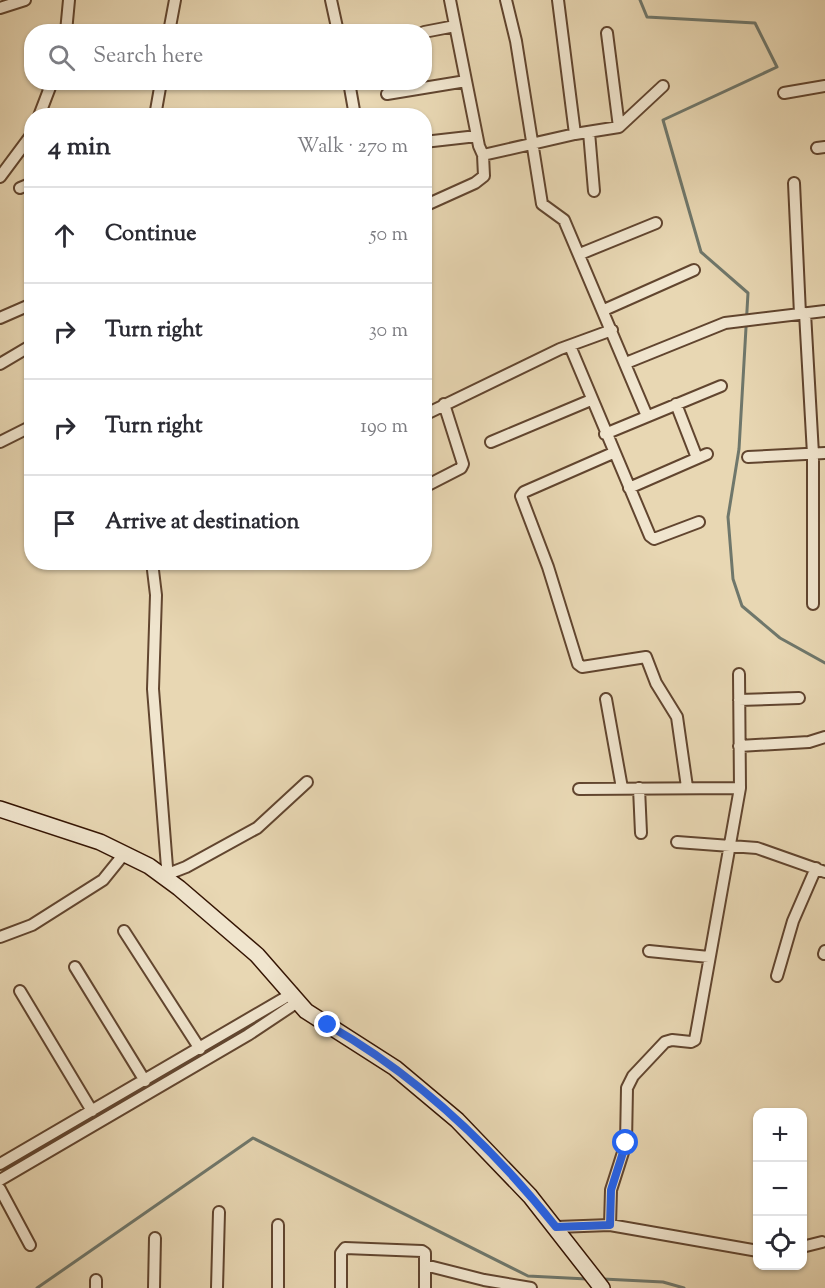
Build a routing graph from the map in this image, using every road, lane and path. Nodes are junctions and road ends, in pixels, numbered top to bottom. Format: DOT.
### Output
graph roads {
  1 [pos="25,0"];
  2 [pos="69,0"];
  3 [pos="175,0"];
  4 [pos="331,0"];
  5 [pos="450,0"];
  6 [pos="506,0"];
  7 [pos="558,0"];
  8 [pos="0,8"];
  9 [pos="67,24"];
  10 [pos="170,24"];
  11 [pos="336,24"];
  12 [pos="455,26"];
  13 [pos="432,30"];
  14 [pos="607,33"];
  15 [pos="466,81"];
  16 [pos="663,86"];
  17 [pos="825,86"];
  18 [pos="432,87"];
  19 [pos="49,90"];
  20 [pos="160,90"];
  21 [pos="350,90"];
  22 [pos="411,90"];
  23 [pos="784,93"];
  24 [pos="387,94"];
  25 [pos="42,108"];
  26 [pos="156,108"];
  27 [pos="354,108"];
  28 [pos="619,127"];
  29 [pos="589,132"];
  30 [pos="575,134"];
  31 [pos="477,136"];
  32 [pos="432,141"];
  33 [pos="534,142"];
  34 [pos="24,145"];
  35 [pos="483,155"];
  36 [pos="0,177"];
  37 [pos="794,183"];
  38 [pos="24,186"];
  39 [pos="20,188"];
  40 [pos="594,191"];
  41 [pos="432,202"];
  42 [pos="656,223"];
  43 [pos="580,254"];
  44 [pos="694,270"];
  45 [pos="24,308"];
  46 [pos="604,310"];
  47 [pos="825,310"];
  48 [pos="802,314"];
  49 [pos="0,318"];
  50 [pos="612,330"];
  51 [pos="570,345"];
  52 [pos="24,350"];
  53 [pos="626,363"];
  54 [pos="0,364"];
  55 [pos="721,386"];
  56 [pos="591,400"];
  57 [pos="444,404"];
  58 [pos="676,404"];
  59 [pos="432,411"];
  60 [pos="647,416"];
  61 [pos="24,430"];
  62 [pos="605,434"];
  63 [pos="0,442"];
  64 [pos="491,442"];
  65 [pos="613,453"];
  66 [pos="825,453"];
  67 [pos="813,454"];
  68 [pos="748,457"];
  69 [pos="432,483"];
  70 [pos="629,488"];
  71 [pos="699,522"];
  72 [pos="153,570"];
  73 [pos="813,604"];
  74 [pos="739,674"];
  75 [pos="799,698"];
  76 [pos="606,699"];
  77 [pos="739,700"];
  78 [pos="825,737"];
  79 [pos="740,746"];
  80 [pos="307,782"];
  81 [pos="687,787"];
  82 [pos="622,788"];
  83 [pos="639,788"];
  84 [pos="740,788"];
  85 [pos="579,789"];
  86 [pos="0,809"];
  87 [pos="641,834"];
  88 [pos="677,842"];
  89 [pos="730,845"];
  90 [pos="124,854"];
  91 [pos="821,870"];
  92 [pos="168,877"];
  93 [pos="124,931"];
  94 [pos="0,937"];
  95 [pos="649,951"];
  96 [pos="709,957"];
  97 [pos="75,967"];
  98 [pos="777,975"];
  99 [pos="20,991"];
  100 [pos="296,997"];
  101 [pos="200,1049"];
  102 [pos="145,1081"];
  103 [pos="92,1111"];
  104 [pos="0,1164"];
  105 [pos="0,1180"];
  106 [pos="0,1189"];
  107 [pos="219,1212"];
  108 [pos="610,1225"];
  109 [pos="278,1226"];
  110 [pos="556,1227"];
  111 [pos="155,1238"];
  112 [pos="822,1242"];
  113 [pos="30,1245"];
  114 [pos="807,1246"];
  115 [pos="753,1250"];
  116 [pos="425,1265"];
  117 [pos="484,1284"];
  118 [pos="154,1288"];
  119 [pos="217,1288"];
  120 [pos="278,1288"];
  121 [pos="341,1288"];
  122 [pos="425,1288"];
  123 [pos="531,1288"];
  124 [pos="602,1288"];
  1 -- 8 [label="street"];
  2 -- 9 [label="street"];
  3 -- 10 [label="street"];
  4 -- 11 [label="street"];
  5 -- 12 [label="street"];
  6 -- 33 [label="street"];
  7 -- 30 [label="street"];
  12 -- 13 [label="street"];
  12 -- 15 [label="street"];
  14 -- 28 [label="street"];
  15 -- 18 [label="street"];
  15 -- 31 [label="street"];
  16 -- 28 [label="street"];
  17 -- 23 [label="street"];
  19 -- 25 [label="street"];
  20 -- 26 [label="street"];
  21 -- 27 [label="street"];
  22 -- 24 [label="street"];
  28 -- 29 [label="street"];
  29 -- 30 [label="street"];
  29 -- 40 [label="street"];
  30 -- 33 [label="street"];
  31 -- 32 [label="street"];
  31 -- 35 [label="street"];
  33 -- 35 [label="street"];
  33 -- 43 [label="street"];
  34 -- 36 [label="street"];
  35 -- 41 [label="street"];
  37 -- 48 [label="street"];
  38 -- 39 [label="street"];
  42 -- 43 [label="street"];
  43 -- 46 [label="street"];
  44 -- 46 [label="street"];
  45 -- 49 [label="street"];
  46 -- 50 [label="street"];
  47 -- 48 [label="street"];
  48 -- 53 [label="street"];
  48 -- 67 [label="street"];
  50 -- 51 [label="street"];
  50 -- 53 [label="street"];
  51 -- 56 [label="street"];
  51 -- 57 [label="street"];
  52 -- 54 [label="street"];
  53 -- 60 [label="street"];
  55 -- 58 [label="street"];
  56 -- 62 [label="street"];
  56 -- 64 [label="street"];
  57 -- 59 [label="street"];
  57 -- 69 [label="street"];
  58 -- 60 [label="street"];
  58 -- 70 [label="street"];
  60 -- 62 [label="street"];
  61 -- 63 [label="street"];
  62 -- 65 [label="street"];
  65 -- 70 [label="street"];
  65 -- 81 [label="street"];
  66 -- 67 [label="street"];
  67 -- 68 [label="street"];
  67 -- 73 [label="street"];
  70 -- 71 [label="street"];
  72 -- 92 [label="street"];
  74 -- 77 [label="street"];
  75 -- 77 [label="street"];
  76 -- 82 [label="street"];
  77 -- 79 [label="street"];
  78 -- 79 [label="street"];
  79 -- 84 [label="street"];
  80 -- 92 [label="street"];
  81 -- 83 [label="street"];
  81 -- 84 [label="street"];
  82 -- 83 [label="street"];
  82 -- 85 [label="street"];
  83 -- 87 [label="street"];
  84 -- 89 [label="street"];
  86 -- 90 [label="main road"];
  88 -- 89 [label="street"];
  89 -- 91 [label="street"];
  89 -- 96 [label="street"];
  90 -- 92 [label="main road"];
  90 -- 94 [label="street"];
  91 -- 98 [label="street"];
  92 -- 100 [label="main road"];
  93 -- 101 [label="street"];
  95 -- 96 [label="street"];
  96 -- 108 [label="street"];
  97 -- 102 [label="street"];
  99 -- 103 [label="street"];
  100 -- 101 [label="street"];
  100 -- 105 [label="street"];
  100 -- 110 [label="main road"];
  101 -- 102 [label="street"];
  102 -- 103 [label="street"];
  103 -- 104 [label="street"];
  106 -- 113 [label="street"];
  107 -- 119 [label="street"];
  108 -- 110 [label="street"];
  108 -- 115 [label="street"];
  109 -- 120 [label="street"];
  110 -- 124 [label="main road"];
  111 -- 118 [label="street"];
  112 -- 114 [label="street"];
  116 -- 117 [label="street"];
  116 -- 121 [label="street"];
  116 -- 122 [label="street"];
  117 -- 123 [label="street"];
}
